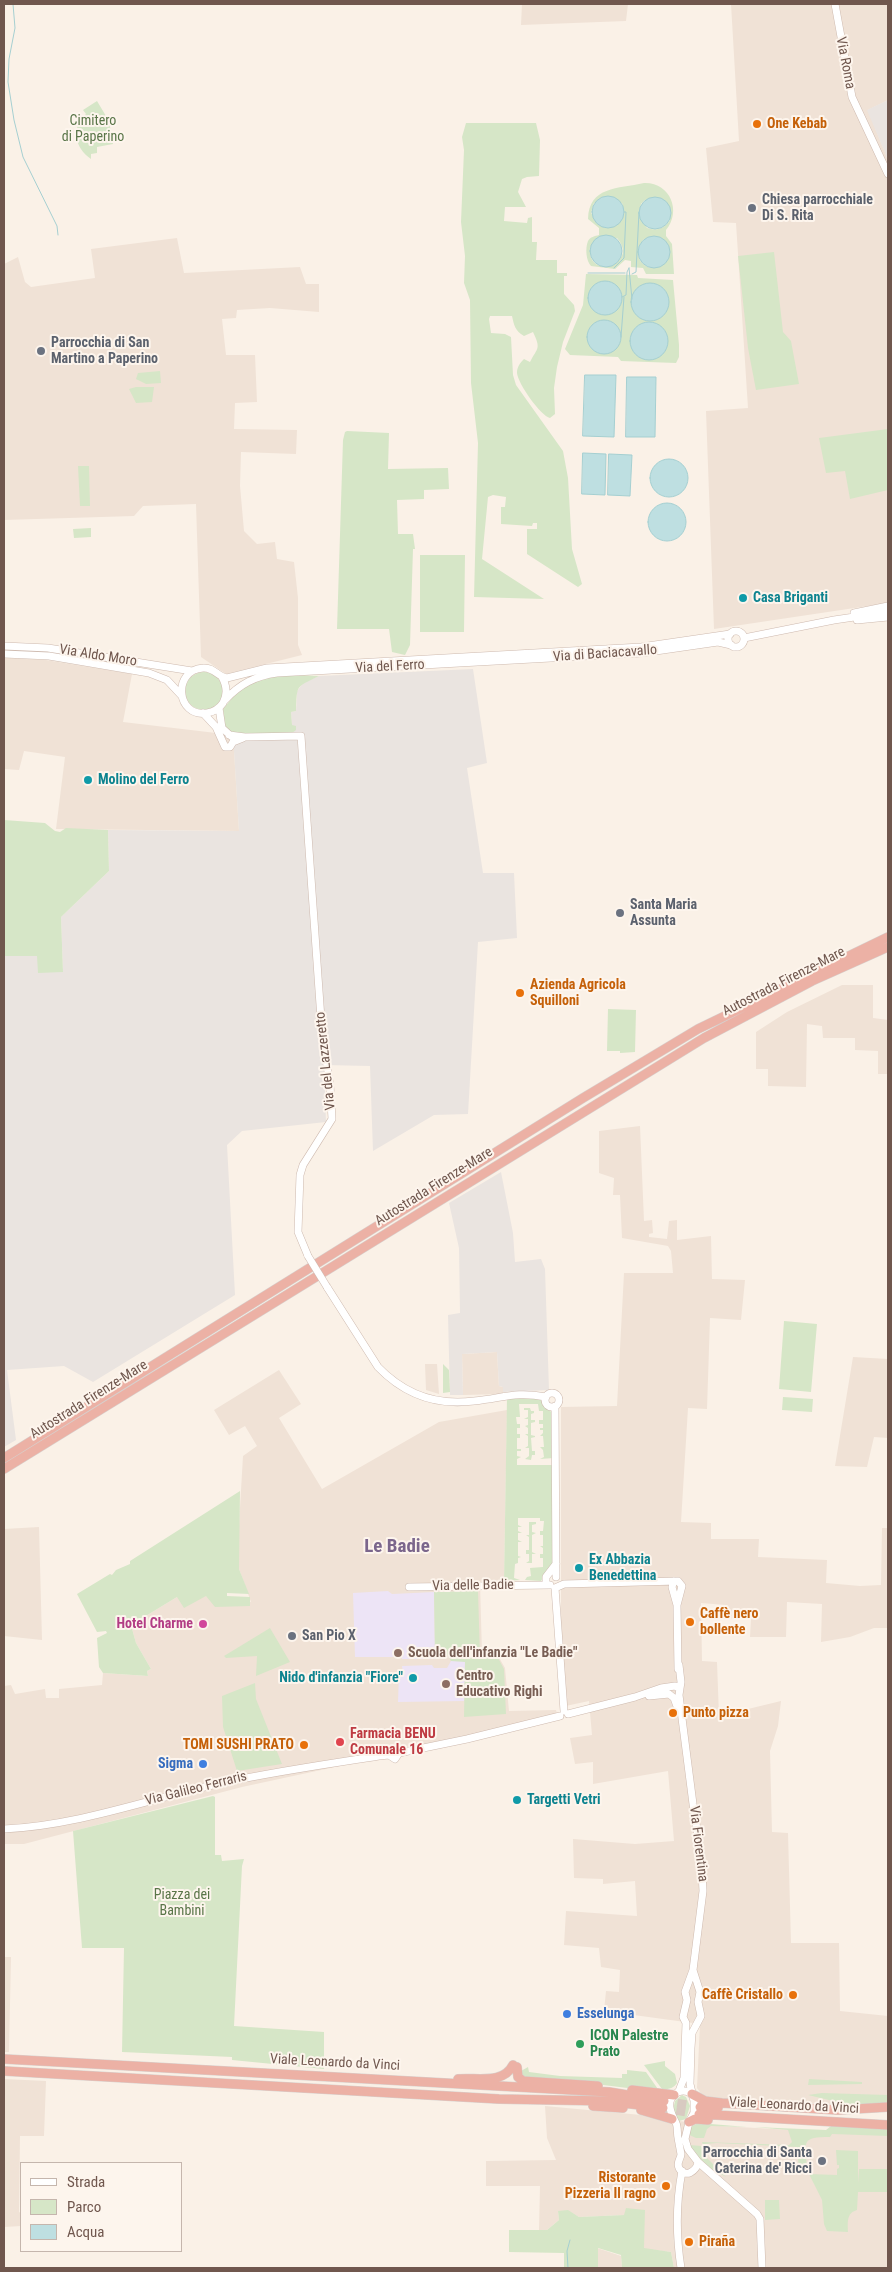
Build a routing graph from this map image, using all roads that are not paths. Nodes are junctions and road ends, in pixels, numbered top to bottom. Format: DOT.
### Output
graph roads {
  1 [pos="835,4"];
  2 [pos="886,167"];
  3 [pos="888,174"];
  4 [pos="888,606"];
  5 [pos="888,612"];
  6 [pos="888,617"];
  7 [pos="834,620"];
  8 [pos="730,634"];
  9 [pos="744,638"];
  10 [pos="4,646"];
  11 [pos="731,646"];
  12 [pos="4,654"];
  13 [pos="480,658"];
  14 [pos="192,671"];
  15 [pos="222,678"];
  16 [pos="181,695"];
  17 [pos="224,700"];
  18 [pos="219,708"];
  19 [pos="203,713"];
  20 [pos="231,738"];
  21 [pos="888,937"];
  22 [pos="888,947"];
  23 [pos="546,1398"];
  24 [pos="554,1408"];
  25 [pos="4,1458"];
  26 [pos="4,1469"];
  27 [pos="555,1582"];
  28 [pos="409,1587"];
  29 [pos="675,1691"];
  30 [pos="564,1713"];
  31 [pos="4,1829"];
  32 [pos="694,1970"];
  33 [pos="698,1986"];
  34 [pos="688,1987"];
  35 [pos="686,2023"];
  36 [pos="696,2023"];
  37 [pos="4,2059"];
  38 [pos="4,2072"];
  39 [pos="433,2083"];
  40 [pos="598,2086"];
  41 [pos="555,2089"];
  42 [pos="677,2093"];
  43 [pos="692,2094"];
  44 [pos="536,2099"];
  45 [pos="888,2106"];
  46 [pos="838,2110"];
  47 [pos="888,2113"];
  48 [pos="674,2121"];
  49 [pos="689,2122"];
  50 [pos="836,2123"];
  51 [pos="888,2125"];
  52 [pos="693,2154"];
  53 [pos="681,2156"];
  54 [pos="698,2162"];
  55 [pos="685,2172"];
  56 [pos="681,2268"];
  57 [pos="762,2268"];
  1 -- 2 [label="street, Via Roma"];
  2 -- 3 [label="street, Via Roma"];
  4 -- 7 [label="street"];
  5 -- 7 [label="street"];
  6 -- 7 [label="street"];
  7 -- 9 [label="street, Via di Baciacavallo"];
  8 -- 9 [label="street, Via di Baciacavallo"];
  8 -- 11 [label="street"];
  8 -- 13 [label="street, Via di Baciacavallo"];
  9 -- 11 [label="street, Via di Baciacavallo"];
  10 -- 14 [label="street, Via Aldo Moro"];
  11 -- 13 [label="street, Via di Baciacavallo"];
  12 -- 16 [label="street, Via Aldo Moro"];
  13 -- 15 [label="street, Via del Ferro"];
  13 -- 17 [label="street, Via del Ferro"];
  14 -- 15 [label="street, Via Aldo Moro"];
  14 -- 16 [label="street"];
  15 -- 17 [label="street"];
  16 -- 19 [label="street, Via Aldo Moro"];
  17 -- 18 [label="street"];
  18 -- 19 [label="street"];
  18 -- 20 [label="street"];
  19 -- 20 [label="street, Via Aldo Moro"];
  20 -- 23 [label="street, Via del Lazzeretto, bridge"];
  21 -- 25 [label="highway, Autostrada Firenze-Mare"];
  22 -- 26 [label="highway, Autostrada Firenze-Mare"];
  23 -- 24 [label="street, Via del Lazzeretto"];
  23 -- 24 [label="street, Via del Lazzeretto"];
  24 -- 27 [label="street"];
  27 -- 28 [label="street, Via delle Badie"];
  27 -- 29 [label="street, Via delle Badie"];
  27 -- 30 [label="street"];
  29 -- 30 [label="street, Via Galileo Ferraris"];
  29 -- 32 [label="street, Via Fiorentina"];
  30 -- 31 [label="street, Via Galileo Ferraris"];
  32 -- 33 [label="street, Via Fiorentina"];
  32 -- 34 [label="street, Via Fiorentina"];
  33 -- 34 [label="street"];
  33 -- 36 [label="street, Via Fiorentina"];
  34 -- 35 [label="street, Via Fiorentina"];
  35 -- 36 [label="street"];
  35 -- 42 [label="street, Via Fiorentina"];
  36 -- 43 [label="street, Via Fiorentina"];
  37 -- 39 [label="highway, Viale Leonardo da Vinci"];
  38 -- 44 [label="highway, Viale Leonardo da Vinci"];
  39 -- 40 [label="highway"];
  39 -- 41 [label="highway, Viale Leonardo da Vinci"];
  40 -- 41 [label="highway"];
  40 -- 42 [label="highway"];
  41 -- 44 [label="highway, Viale Leonardo da Vinci"];
  42 -- 43 [label="street"];
  42 -- 48 [label="street"];
  43 -- 46 [label="highway"];
  43 -- 49 [label="street"];
  44 -- 48 [label="highway"];
  45 -- 46 [label="highway"];
  46 -- 47 [label="highway, Viale Leonardo da Vinci"];
  46 -- 50 [label="highway, Viale Leonardo da Vinci"];
  48 -- 49 [label="street"];
  48 -- 53 [label="street"];
  49 -- 50 [label="highway"];
  49 -- 52 [label="street"];
  50 -- 51 [label="highway, Viale Leonardo da Vinci"];
  52 -- 53 [label="street"];
  52 -- 54 [label="street"];
  53 -- 55 [label="street"];
  54 -- 55 [label="street"];
  54 -- 57 [label="street"];
  55 -- 56 [label="street"];
}
